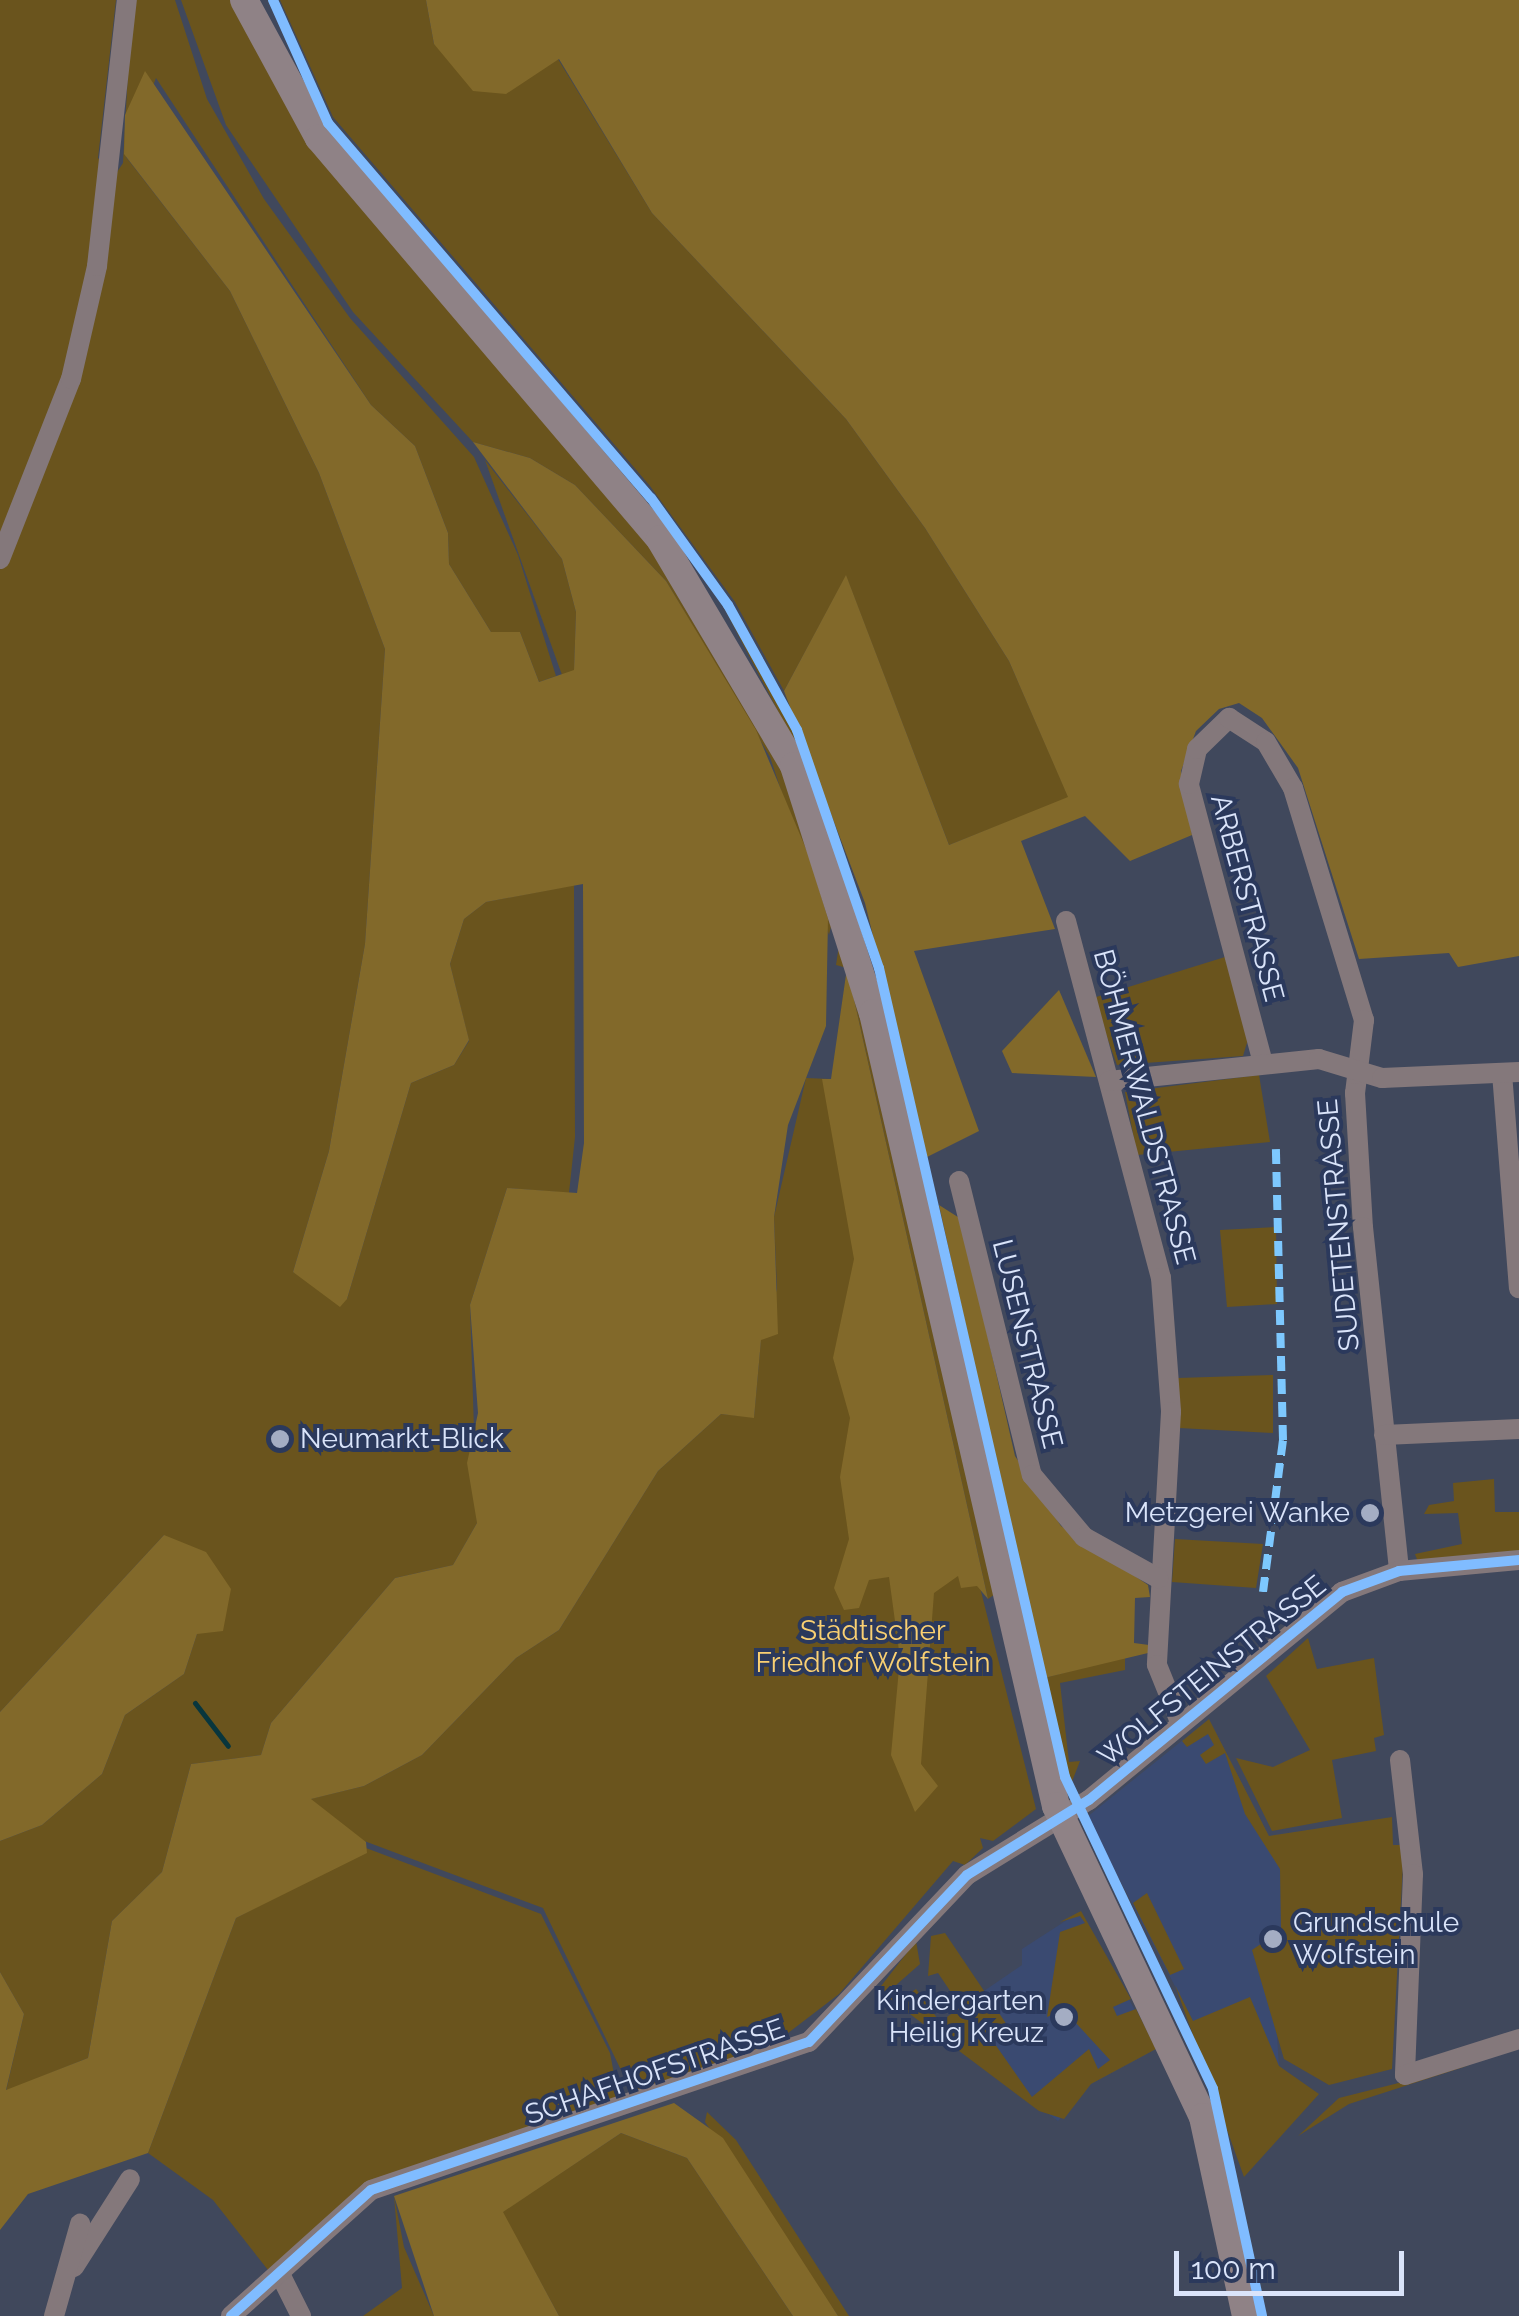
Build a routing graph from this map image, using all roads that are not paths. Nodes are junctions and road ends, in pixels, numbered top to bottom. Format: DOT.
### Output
graph roads {
  1 [pos="127,0"];
  2 [pos="244,0"];
  3 [pos="0,559"];
  4 [pos="1244,722"];
  5 [pos="1066,921"];
  6 [pos="1263,1063"];
  7 [pos="1356,1070"];
  8 [pos="1510,1072"];
  9 [pos="1109,1081"];
  10 [pos="959,1180"];
  11 [pos="1519,1288"];
  12 [pos="1519,1429"];
  13 [pos="1384,1434"];
  14 [pos="1519,1560"];
  15 [pos="1399,1571"];
  16 [pos="1158,1578"];
  17 [pos="1180,1722"];
  18 [pos="1400,1760"];
  19 [pos="1060,1817"];
  20 [pos="1519,2039"];
  21 [pos="130,2179"];
  22 [pos="80,2224"];
  23 [pos="74,2267"];
  24 [pos="280,2274"];
  25 [pos="54,2316"];
  26 [pos="231,2316"];
  27 [pos="300,2316"];
  28 [pos="1246,2316"];
  1 -- 3 [label="street"];
  2 -- 19 [label="main road"];
  4 -- 6 [label="street, ARBERSTRASSE"];
  4 -- 7 [label="street, SUDETENSTRASSE"];
  5 -- 9 [label="street, BÖHMERWALDSTRASSE"];
  6 -- 7 [label="street"];
  6 -- 9 [label="street"];
  7 -- 8 [label="street"];
  7 -- 13 [label="street, SUDETENSTRASSE"];
  8 -- 11 [label="street"];
  9 -- 16 [label="street, BÖHMERWALDSTRASSE"];
  10 -- 16 [label="street, LUSENSTRASSE"];
  12 -- 13 [label="street"];
  13 -- 15 [label="street, SUDETENSTRASSE"];
  14 -- 15 [label="street, WOLFSTEINSTRASSE"];
  15 -- 17 [label="street, WOLFSTEINSTRASSE"];
  16 -- 17 [label="street, BÖHMERWALDSTRASSE"];
  17 -- 19 [label="street, WOLFSTEINSTRASSE"];
  18 -- 20 [label="street"];
  19 -- 24 [label="street, SCHAFHOFSTRASSE"];
  19 -- 28 [label="main road"];
  21 -- 23 [label="street"];
  22 -- 23 [label="street"];
  23 -- 25 [label="street"];
  24 -- 26 [label="street, SCHAFHOFSTRASSE"];
  24 -- 27 [label="street"];
}
